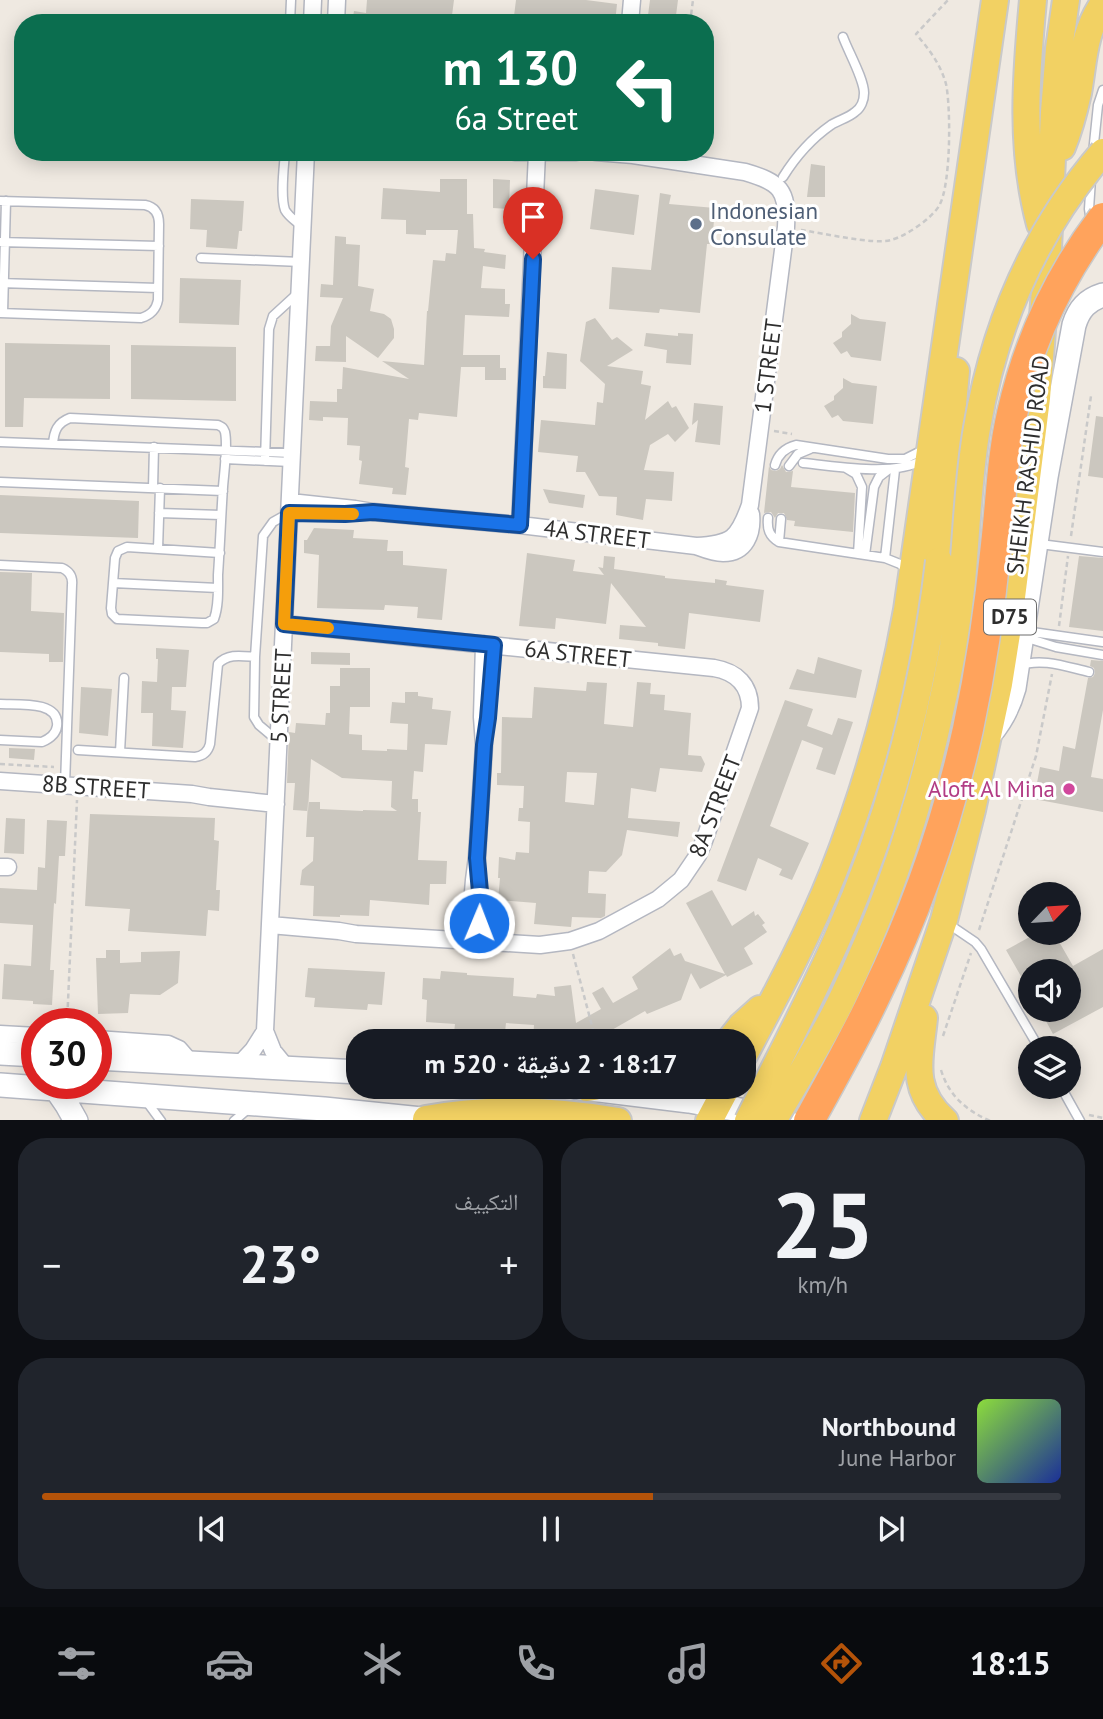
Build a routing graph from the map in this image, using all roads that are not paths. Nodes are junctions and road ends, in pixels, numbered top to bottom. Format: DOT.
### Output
graph roads {
  1 [pos="971,0"];
  2 [pos="995,0"];
  3 [pos="1033,0"];
  4 [pos="1066,0"];
  5 [pos="1103,4"];
  6 [pos="843,37"];
  7 [pos="989,37"];
  8 [pos="1103,90"];
  9 [pos="1098,147"];
  10 [pos="285,161"];
  11 [pos="306,161"];
  12 [pos="537,161"];
  13 [pos="670,161"];
  14 [pos="1050,174"];
  15 [pos="784,183"];
  16 [pos="3,201"];
  17 [pos="1103,218"];
  18 [pos="302,227"];
  19 [pos="1103,233"];
  20 [pos="3,242"];
  21 [pos="159,246"];
  22 [pos="1048,249"];
  23 [pos="201,258"];
  24 [pos="300,262"];
  25 [pos="955,271"];
  26 [pos="2,283"];
  27 [pos="158,288"];
  28 [pos="299,292"];
  29 [pos="1103,295"];
  30 [pos="2,313"];
  31 [pos="0,442"];
  32 [pos="53,444"];
  33 [pos="154,447"];
  34 [pos="817,449"];
  35 [pos="929,450"];
  36 [pos="225,455"];
  37 [pos="266,457"];
  38 [pos="292,458"];
  39 [pos="803,463"];
  40 [pos="775,465"];
  41 [pos="789,466"];
  42 [pos="844,467"];
  43 [pos="891,470"];
  44 [pos="0,482"];
  45 [pos="156,488"];
  46 [pos="223,491"];
  47 [pos="289,507"];
  48 [pos="159,513"];
  49 [pos="222,515"];
  50 [pos="768,518"];
  51 [pos="781,520"];
  52 [pos="520,525"];
  53 [pos="779,542"];
  54 [pos="736,543"];
  55 [pos="1037,544"];
  56 [pos="158,549"];
  57 [pos="1103,552"];
  58 [pos="219,553"];
  59 [pos="861,555"];
  60 [pos="885,558"];
  61 [pos="0,565"];
  62 [pos="912,575"];
  63 [pos="113,583"];
  64 [pos="218,588"];
  65 [pos="284,629"];
  66 [pos="1022,633"];
  67 [pos="1103,642"];
  68 [pos="489,645"];
  69 [pos="1103,655"];
  70 [pos="255,657"];
  71 [pos="1017,668"];
  72 [pos="1089,672"];
  73 [pos="124,678"];
  74 [pos="744,683"];
  75 [pos="0,704"];
  76 [pos="988,737"];
  77 [pos="0,740"];
  78 [pos="278,741"];
  79 [pos="78,750"];
  80 [pos="120,752"];
  81 [pos="0,781"];
  82 [pos="71,785"];
  83 [pos="276,798"];
  84 [pos="832,875"];
  85 [pos="944,920"];
  86 [pos="270,930"];
  87 [pos="474,941"];
  88 [pos="925,977"];
  89 [pos="773,1000"];
  90 [pos="740,1029"];
  91 [pos="265,1031"];
  92 [pos="756,1032"];
  93 [pos="0,1034"];
  94 [pos="21,1035"];
  95 [pos="1032,1036"];
  96 [pos="112,1040"];
  97 [pos="0,1053"];
  98 [pos="21,1054"];
  99 [pos="112,1059"];
  100 [pos="192,1063"];
  101 [pos="237,1066"];
  102 [pos="286,1067"];
  103 [pos="346,1071"];
  104 [pos="0,1086"];
  105 [pos="21,1087"];
  106 [pos="112,1094"];
  107 [pos="139,1096"];
  108 [pos="63,1099"];
  109 [pos="100,1099"];
  110 [pos="679,1099"];
  111 [pos="1067,1099"];
  112 [pos="718,1104"];
  113 [pos="254,1105"];
  114 [pos="754,1118"];
  115 [pos="75,1120"];
  116 [pos="85,1120"];
  117 [pos="160,1120"];
  118 [pos="235,1120"];
  119 [pos="433,1120"];
  120 [pos="612,1120"];
  121 [pos="786,1120"];
  122 [pos="810,1120"];
  123 [pos="873,1120"];
  124 [pos="943,1120"];
  125 [pos="1079,1120"];
  1 -- 7 [label="main road"];
  2 -- 7 [label="main road"];
  3 -- 22 [label="main road"];
  4 -- 14 [label="main road, SHEIKH RASHID ROAD / D75"];
  5 -- 14 [label="main road"];
  6 -- 15 [label="lane"];
  7 -- 25 [label="main road"];
  8 -- 9 [label="lane"];
  9 -- 19 [label="lane"];
  9 -- 114 [label="main road, bridge"];
  10 -- 18 [label="lane"];
  11 -- 18 [label="street, 5 STREET"];
  12 -- 52 [label="street"];
  13 -- 15 [label="street"];
  14 -- 22 [label="main road, SHEIKH RASHID ROAD / D75"];
  15 -- 54 [label="street, 1 STREET"];
  16 -- 20 [label="lane"];
  16 -- 21 [label="lane"];
  17 -- 122 [label="highway, bridge"];
  18 -- 24 [label="street, 5 STREET"];
  20 -- 21 [label="lane"];
  20 -- 26 [label="lane"];
  21 -- 27 [label="lane"];
  22 -- 76 [label="main road, SHEIKH RASHID ROAD / D75"];
  23 -- 24 [label="lane"];
  24 -- 28 [label="street, 5 STREET"];
  25 -- 35 [label="main road"];
  25 -- 114 [label="main road, bridge"];
  26 -- 27 [label="lane"];
  26 -- 30 [label="lane"];
  27 -- 30 [label="lane"];
  28 -- 37 [label="lane"];
  28 -- 38 [label="street, 5 STREET"];
  29 -- 55 [label="main road"];
  31 -- 32 [label="lane"];
  32 -- 33 [label="lane"];
  32 -- 36 [label="lane"];
  33 -- 36 [label="lane"];
  33 -- 45 [label="lane"];
  34 -- 35 [label="lane"];
  34 -- 40 [label="lane"];
  34 -- 41 [label="lane"];
  35 -- 43 [label="lane"];
  35 -- 62 [label="main road"];
  36 -- 37 [label="lane"];
  36 -- 46 [label="lane"];
  37 -- 38 [label="lane"];
  38 -- 47 [label="street, 5 STREET"];
  39 -- 42 [label="lane"];
  42 -- 43 [label="lane"];
  42 -- 59 [label="lane"];
  43 -- 59 [label="lane"];
  43 -- 60 [label="lane"];
  44 -- 45 [label="lane"];
  45 -- 46 [label="lane"];
  45 -- 48 [label="lane"];
  46 -- 49 [label="lane"];
  47 -- 52 [label="street, 4A STREET"];
  47 -- 65 [label="street, 5 STREET"];
  47 -- 70 [label="lane"];
  48 -- 49 [label="lane"];
  48 -- 56 [label="lane"];
  49 -- 58 [label="lane"];
  50 -- 53 [label="lane"];
  51 -- 53 [label="lane"];
  52 -- 54 [label="street, 4A STREET"];
  53 -- 59 [label="lane"];
  55 -- 57 [label="lane"];
  55 -- 66 [label="main road"];
  56 -- 58 [label="lane"];
  56 -- 63 [label="lane"];
  58 -- 64 [label="lane"];
  59 -- 60 [label="lane"];
  60 -- 62 [label="lane"];
  61 -- 82 [label="lane"];
  62 -- 84 [label="main road"];
  63 -- 64 [label="lane"];
  63 -- 64 [label="lane"];
  65 -- 68 [label="street, 6A STREET"];
  65 -- 78 [label="street, 5 STREET"];
  66 -- 67 [label="lane"];
  66 -- 69 [label="lane"];
  66 -- 71 [label="main road"];
  68 -- 74 [label="street, 6A STREET"];
  68 -- 87 [label="street"];
  70 -- 78 [label="lane"];
  70 -- 80 [label="lane"];
  71 -- 72 [label="lane"];
  71 -- 76 [label="main road"];
  73 -- 80 [label="lane"];
  74 -- 87 [label="street, 8A STREET"];
  75 -- 77 [label="lane"];
  76 -- 85 [label="main road, SHEIKH RASHID ROAD / D75"];
  78 -- 83 [label="street, 5 STREET"];
  79 -- 80 [label="lane"];
  81 -- 82 [label="street, 8B STREET"];
  82 -- 83 [label="street, 8B STREET"];
  83 -- 86 [label="street, 5 STREET"];
  84 -- 89 [label="main road"];
  84 -- 114 [label="main road"];
  85 -- 88 [label="main road, SHEIKH RASHID ROAD / D75"];
  85 -- 95 [label="lane"];
  86 -- 87 [label="street, 8A STREET"];
  86 -- 91 [label="street, 5 STREET"];
  88 -- 123 [label="main road, SHEIKH RASHID ROAD / D75"];
  88 -- 124 [label="main road"];
  89 -- 90 [label="main road"];
  89 -- 92 [label="main road"];
  91 -- 101 [label="street"];
  91 -- 102 [label="street"];
  93 -- 94 [label="street"];
  96 -- 100 [label="street"];
  97 -- 98 [label="main road"];
  99 -- 100 [label="main road"];
  100 -- 101 [label="main road"];
  101 -- 102 [label="main road"];
  102 -- 103 [label="main road"];
  104 -- 105 [label="main road"];
  106 -- 107 [label="main road"];
  107 -- 113 [label="main road"];
  107 -- 117 [label="lane"];
  108 -- 115 [label="main road"];
  109 -- 116 [label="main road"];
  110 -- 112 [label="main road"];
  111 -- 125 [label="lane"];
  112 -- 114 [label="main road"];
  113 -- 118 [label="lane"];
  113 -- 119 [label="main road"];
  114 -- 121 [label="main road"];
  119 -- 120 [label="main road"];
}
